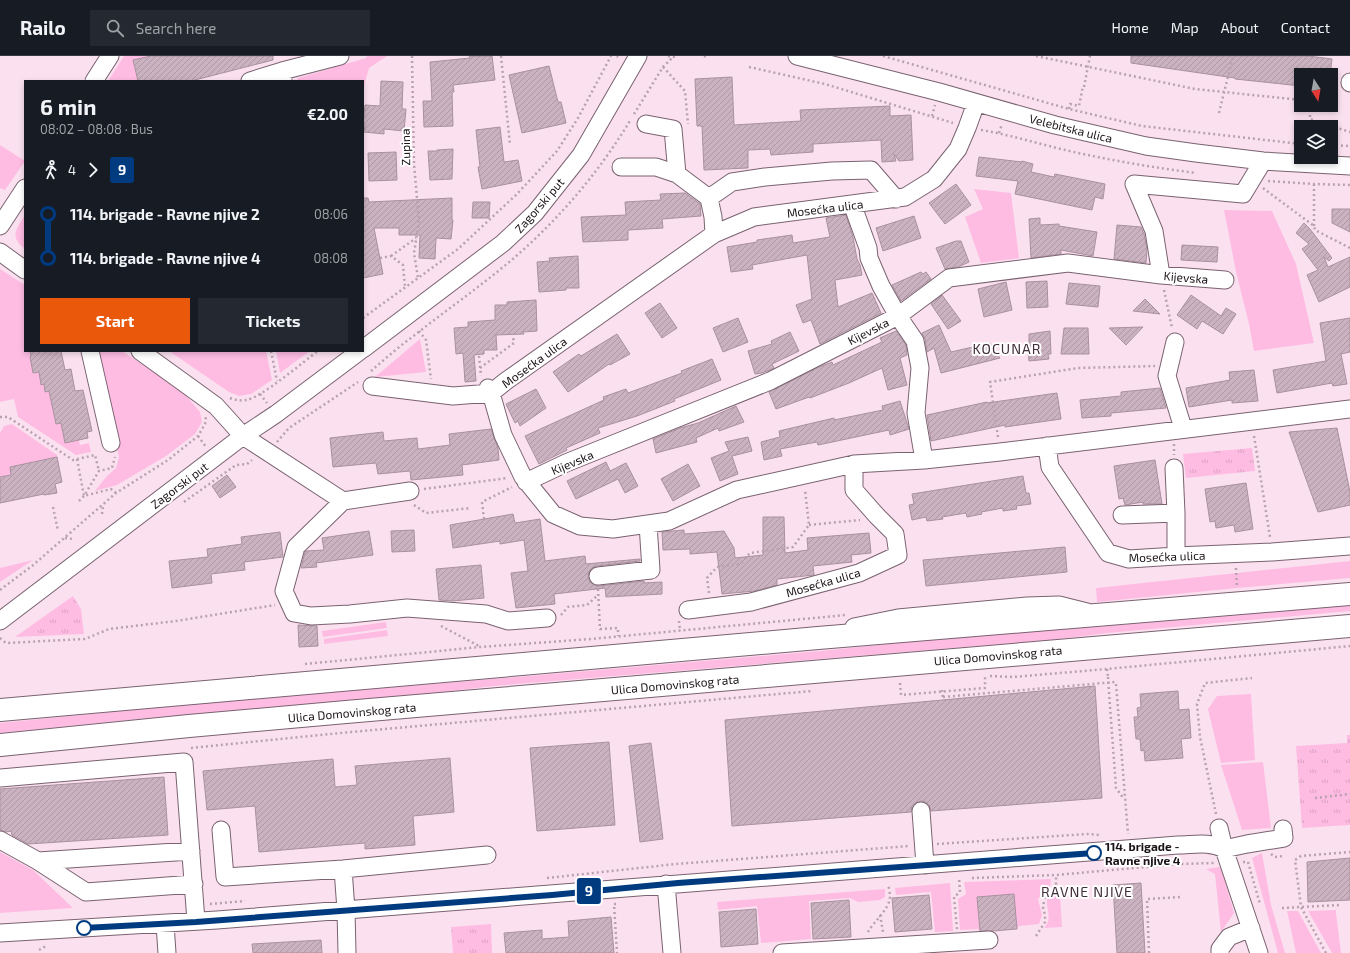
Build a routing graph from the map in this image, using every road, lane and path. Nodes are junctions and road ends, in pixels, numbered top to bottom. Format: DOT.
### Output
graph roads {
  1 [pos="110,56"];
  2 [pos="340,56"];
  3 [pos="412,56"];
  4 [pos="501,56"];
  5 [pos="611,56"];
  6 [pos="638,56"];
  7 [pos="668,56"];
  8 [pos="676,56"];
  9 [pos="797,56"];
  10 [pos="883,56"];
  11 [pos="1036,56"];
  12 [pos="1090,56"];
  13 [pos="1233,56"];
  14 [pos="1088,67"];
  15 [pos="282,76"];
  16 [pos="95,80"];
  17 [pos="256,80"];
  18 [pos="605,80"];
  19 [pos="598,82"];
  20 [pos="1224,92"];
  21 [pos="1294,99"];
  22 [pos="976,103"];
  23 [pos="1069,109"];
  24 [pos="1310,112"];
  25 [pos="1219,113"];
  26 [pos="646,124"];
  27 [pos="1350,132"];
  28 [pos="1294,143"];
  29 [pos="510,145"];
  30 [pos="1338,145"];
  31 [pos="1350,146"];
  32 [pos="1263,161"];
  33 [pos="1350,166"];
  34 [pos="621,167"];
  35 [pos="677,174"];
  36 [pos="1252,180"];
  37 [pos="1314,184"];
  38 [pos="24,190"];
  39 [pos="709,198"];
  40 [pos="896,199"];
  41 [pos="855,212"];
  42 [pos="0,226"];
  43 [pos="1314,226"];
  44 [pos="714,234"];
  45 [pos="416,238"];
  46 [pos="1350,248"];
  47 [pos="0,252"];
  48 [pos="391,256"];
  49 [pos="380,258"];
  50 [pos="24,269"];
  51 [pos="1161,275"];
  52 [pos="418,278"];
  53 [pos="1225,280"];
  54 [pos="405,287"];
  55 [pos="898,316"];
  56 [pos="364,317"];
  57 [pos="420,331"];
  58 [pos="513,337"];
  59 [pos="1175,342"];
  60 [pos="364,348"];
  61 [pos="90,352"];
  62 [pos="141,352"];
  63 [pos="271,352"];
  64 [pos="317,352"];
  65 [pos="359,352"];
  66 [pos="1170,365"];
  67 [pos="480,368"];
  68 [pos="431,374"];
  69 [pos="277,381"];
  70 [pos="372,386"];
  71 [pos="490,391"];
  72 [pos="216,406"];
  73 [pos="1350,409"];
  74 [pos="0,417"];
  75 [pos="1252,421"];
  76 [pos="1179,429"];
  77 [pos="243,436"];
  78 [pos="1046,446"];
  79 [pos="113,450"];
  80 [pos="1000,452"];
  81 [pos="77,459"];
  82 [pos="924,460"];
  83 [pos="854,464"];
  84 [pos="1174,468"];
  85 [pos="99,471"];
  86 [pos="803,475"];
  87 [pos="524,480"];
  88 [pos="410,492"];
  89 [pos="116,493"];
  90 [pos="84,496"];
  91 [pos="79,501"];
  92 [pos="343,501"];
  93 [pos="103,505"];
  94 [pos="53,507"];
  95 [pos="471,508"];
  96 [pos="1176,513"];
  97 [pos="102,514"];
  98 [pos="1122,515"];
  99 [pos="484,518"];
  100 [pos="879,518"];
  101 [pos="648,524"];
  102 [pos="809,525"];
  103 [pos="58,531"];
  104 [pos="64,538"];
  105 [pos="73,539"];
  106 [pos="1350,546"];
  107 [pos="1272,552"];
  108 [pos="1236,554"];
  109 [pos="1176,556"];
  110 [pos="598,576"];
  111 [pos="1237,588"];
  112 [pos="0,590"];
  113 [pos="599,594"];
  114 [pos="1350,594"];
  115 [pos="289,602"];
  116 [pos="711,608"];
  117 [pos="688,610"];
  118 [pos="547,618"];
  119 [pos="0,621"];
  120 [pos="440,626"];
  121 [pos="1350,626"];
  122 [pos="618,636"];
  123 [pos="0,638"];
  124 [pos="1350,646"];
  125 [pos="480,647"];
  126 [pos="1107,669"];
  127 [pos="1252,678"];
  128 [pos="893,684"];
  129 [pos="816,691"];
  130 [pos="942,691"];
  131 [pos="0,710"];
  132 [pos="0,745"];
  133 [pos="185,749"];
  134 [pos="0,778"];
  135 [pos="1350,794"];
  136 [pos="1315,798"];
  137 [pos="1124,799"];
  138 [pos="921,811"];
  139 [pos="1217,822"];
  140 [pos="1283,829"];
  141 [pos="222,830"];
  142 [pos="1107,836"];
  143 [pos="1135,836"];
  144 [pos="0,840"];
  145 [pos="923,845"];
  146 [pos="191,851"];
  147 [pos="1350,852"];
  148 [pos="488,855"];
  149 [pos="1227,856"];
  150 [pos="38,861"];
  151 [pos="925,865"];
  152 [pos="342,869"];
  153 [pos="1056,876"];
  154 [pos="543,878"];
  155 [pos="194,884"];
  156 [pos="666,884"];
  157 [pos="880,884"];
  158 [pos="1181,897"];
  159 [pos="246,901"];
  160 [pos="620,904"];
  161 [pos="195,905"];
  162 [pos="1340,905"];
  163 [pos="1301,907"];
  164 [pos="1261,908"];
  165 [pos="1282,908"];
  166 [pos="346,910"];
  167 [pos="196,922"];
  168 [pos="165,924"];
  169 [pos="1251,928"];
  170 [pos="0,933"];
  171 [pos="1036,936"];
  172 [pos="989,940"];
  173 [pos="958,942"];
  174 [pos="46,946"];
  175 [pos="855,948"];
  176 [pos="39,950"];
  177 [pos="167,953"];
  178 [pos="347,953"];
  179 [pos="617,953"];
  180 [pos="672,953"];
  181 [pos="782,953"];
  182 [pos="1149,953"];
  183 [pos="1220,953"];
  184 [pos="1259,953"];
  185 [pos="1326,953"];
  1 -- 16 [label="street"];
  2 -- 15 [label="street"];
  3 -- 45 [label="path, Zupina"];
  4 -- 29 [label="path"];
  5 -- 19 [label="path"];
  6 -- 60 [label="street, Zagorski put"];
  7 -- 8 [label="path"];
  9 -- 22 [label="street, Velebitska ulica"];
  10 -- 23 [label="path"];
  11 -- 14 [label="path"];
  12 -- 14 [label="path"];
  13 -- 20 [label="path"];
  14 -- 20 [label="path"];
  14 -- 23 [label="path"];
  15 -- 17 [label="street"];
  18 -- 19 [label="path"];
  19 -- 52 [label="path"];
  20 -- 21 [label="path"];
  20 -- 25 [label="path"];
  22 -- 32 [label="street, Velebitska ulica"];
  22 -- 40 [label="street, Mosećka ulica"];
  23 -- 28 [label="path"];
  24 -- 27 [label="path"];
  26 -- 35 [label="street"];
  30 -- 31 [label="path"];
  32 -- 33 [label="street, Velebitska ulica"];
  32 -- 36 [label="street"];
  34 -- 35 [label="street"];
  35 -- 39 [label="street"];
  36 -- 43 [label="path"];
  36 -- 51 [label="street"];
  37 -- 43 [label="path"];
  38 -- 42 [label="street"];
  39 -- 40 [label="street"];
  39 -- 44 [label="street"];
  40 -- 44 [label="street, Mosećka ulica"];
  41 -- 55 [label="street"];
  43 -- 46 [label="path"];
  44 -- 71 [label="street, Mosećka ulica"];
  45 -- 48 [label="path"];
  45 -- 52 [label="path, Zupina"];
  47 -- 50 [label="street"];
  48 -- 49 [label="path"];
  48 -- 54 [label="path"];
  51 -- 53 [label="street, Kijevska"];
  51 -- 55 [label="street, Kijevska"];
  51 -- 59 [label="path"];
  52 -- 54 [label="path"];
  54 -- 56 [label="path"];
  55 -- 82 [label="street"];
  55 -- 87 [label="street, Kijevska"];
  57 -- 68 [label="path"];
  58 -- 67 [label="path"];
  59 -- 66 [label="street"];
  61 -- 79 [label="street"];
  62 -- 72 [label="street"];
  63 -- 69 [label="path"];
  64 -- 69 [label="path"];
  65 -- 77 [label="street, Zagorski put"];
  66 -- 76 [label="street"];
  66 -- 80 [label="path"];
  69 -- 72 [label="path"];
  70 -- 71 [label="street"];
  71 -- 87 [label="street, Mosećka ulica"];
  72 -- 77 [label="street"];
  72 -- 89 [label="path"];
  73 -- 75 [label="street, Mosećka ulica"];
  74 -- 81 [label="path"];
  75 -- 76 [label="street, Mosećka ulica"];
  75 -- 107 [label="path"];
  76 -- 78 [label="street, Mosećka ulica"];
  76 -- 84 [label="path"];
  77 -- 92 [label="street"];
  77 -- 119 [label="street, Zagorski put"];
  78 -- 80 [label="street, Mosećka ulica"];
  78 -- 109 [label="street, Mosećka ulica"];
  79 -- 85 [label="path"];
  80 -- 82 [label="street, Mosećka ulica"];
  81 -- 85 [label="path"];
  81 -- 90 [label="path"];
  82 -- 83 [label="street, Mosećka ulica"];
  83 -- 86 [label="street, Mosećka ulica"];
  83 -- 100 [label="street, Mosećka ulica"];
  84 -- 96 [label="street"];
  85 -- 90 [label="path"];
  86 -- 101 [label="street, Mosećka ulica"];
  86 -- 102 [label="path"];
  87 -- 88 [label="path"];
  87 -- 99 [label="path"];
  87 -- 101 [label="street, Mosećka ulica"];
  88 -- 92 [label="street"];
  88 -- 95 [label="path"];
  89 -- 90 [label="path"];
  89 -- 93 [label="path"];
  90 -- 91 [label="path"];
  92 -- 115 [label="street"];
  93 -- 97 [label="path"];
  93 -- 104 [label="path"];
  94 -- 103 [label="path"];
  96 -- 98 [label="street"];
  96 -- 109 [label="street"];
  100 -- 102 [label="path"];
  100 -- 116 [label="street, Mosećka ulica"];
  101 -- 110 [label="street"];
  102 -- 116 [label="path"];
  104 -- 105 [label="path"];
  104 -- 112 [label="path"];
  106 -- 107 [label="street, Mosećka ulica"];
  107 -- 108 [label="street, Mosećka ulica"];
  108 -- 109 [label="street, Mosećka ulica"];
  108 -- 111 [label="path"];
  110 -- 113 [label="path"];
  113 -- 118 [label="path"];
  113 -- 122 [label="path"];
  114 -- 131 [label="main road"];
  115 -- 118 [label="street"];
  115 -- 123 [label="path"];
  116 -- 117 [label="street, Mosećka ulica"];
  120 -- 125 [label="path"];
  121 -- 132 [label="main road, Ulica Domovinskog rata"];
  124 -- 126 [label="path"];
  126 -- 130 [label="path"];
  126 -- 137 [label="path, bridge"];
  127 -- 139 [label="path"];
  128 -- 130 [label="path"];
  129 -- 133 [label="path"];
  130 -- 137 [label="path"];
  134 -- 146 [label="street"];
  135 -- 136 [label="path"];
  137 -- 143 [label="path"];
  138 -- 145 [label="street"];
  139 -- 149 [label="street"];
  140 -- 149 [label="street"];
  141 -- 152 [label="street"];
  142 -- 145 [label="path"];
  144 -- 150 [label="street"];
  145 -- 151 [label="street"];
  145 -- 154 [label="path"];
  146 -- 150 [label="street"];
  146 -- 155 [label="street"];
  147 -- 163 [label="path"];
  148 -- 152 [label="street"];
  149 -- 151 [label="street"];
  149 -- 153 [label="path"];
  149 -- 164 [label="path"];
  149 -- 169 [label="street"];
  150 -- 155 [label="street"];
  151 -- 156 [label="street"];
  152 -- 166 [label="street"];
  153 -- 171 [label="path"];
  153 -- 173 [label="path"];
  155 -- 161 [label="street"];
  156 -- 166 [label="street"];
  156 -- 180 [label="street"];
  157 -- 175 [label="path"];
  158 -- 182 [label="path"];
  159 -- 161 [label="path"];
  160 -- 179 [label="path"];
  161 -- 167 [label="street"];
  162 -- 163 [label="path"];
  163 -- 165 [label="path"];
  163 -- 185 [label="path"];
  166 -- 167 [label="street"];
  166 -- 178 [label="street"];
  167 -- 168 [label="street"];
  168 -- 170 [label="street"];
  168 -- 177 [label="street"];
  169 -- 183 [label="street"];
  169 -- 184 [label="street"];
  172 -- 173 [label="street"];
  173 -- 175 [label="street"];
  174 -- 176 [label="path"];
  175 -- 181 [label="street"];
}
